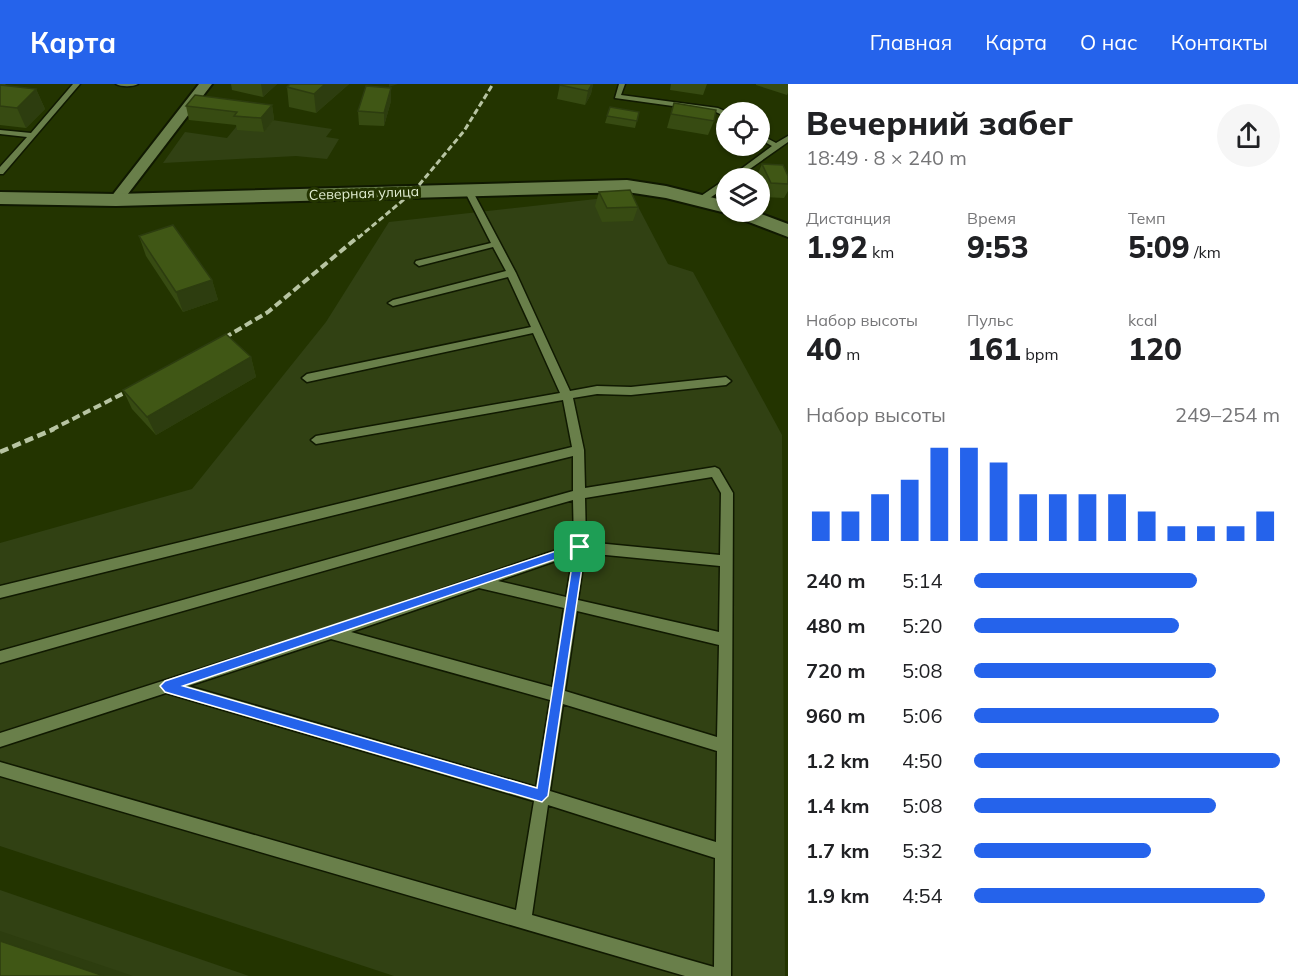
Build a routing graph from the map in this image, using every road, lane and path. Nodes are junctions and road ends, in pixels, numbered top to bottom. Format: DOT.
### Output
graph roads {
  1 [pos="77,84"];
  2 [pos="119,84"];
  3 [pos="135,84"];
  4 [pos="206,84"];
  5 [pos="622,84"];
  6 [pos="716,110"];
  7 [pos="0,132"];
  8 [pos="33,135"];
  9 [pos="788,138"];
  10 [pos="770,142"];
  11 [pos="778,147"];
  12 [pos="748,168"];
  13 [pos="0,172"];
  14 [pos="468,190"];
  15 [pos="716,190"];
  16 [pos="0,198"];
  17 [pos="116,200"];
  18 [pos="701,200"];
  19 [pos="716,204"];
  20 [pos="765,222"];
  21 [pos="788,231"];
  22 [pos="496,244"];
  23 [pos="419,263"];
  24 [pos="511,273"];
  25 [pos="393,303"];
  26 [pos="536,329"];
  27 [pos="307,378"];
  28 [pos="726,381"];
  29 [pos="567,396"];
  30 [pos="316,440"];
  31 [pos="578,450"];
  32 [pos="578,494"];
  33 [pos="580,547"];
  34 [pos="726,561"];
  35 [pos="479,582"];
  36 [pos="0,592"];
  37 [pos="572,603"];
  38 [pos="331,633"];
  39 [pos="725,640"];
  40 [pos="0,657"];
  41 [pos="165,686"];
  42 [pos="557,695"];
  43 [pos="0,740"];
  44 [pos="724,746"];
  45 [pos="0,769"];
  46 [pos="542,796"];
  47 [pos="722,852"];
  48 [pos="523,921"];
  49 [pos="714,976"];
  50 [pos="722,976"];
  1 -- 8 [label="lane"];
  2 -- 3 [label="lane"];
  4 -- 17 [label="street"];
  5 -- 6 [label="lane"];
  7 -- 8 [label="lane"];
  8 -- 13 [label="lane"];
  9 -- 11 [label="lane"];
  10 -- 11 [label="lane"];
  11 -- 12 [label="lane"];
  14 -- 17 [label="street, Северная улица"];
  14 -- 18 [label="street, Северная улица"];
  14 -- 22 [label="lane"];
  15 -- 18 [label="lane"];
  16 -- 17 [label="street, Северная улица"];
  18 -- 19 [label="street, Северная улица"];
  20 -- 21 [label="street"];
  22 -- 23 [label="lane"];
  22 -- 24 [label="lane"];
  24 -- 25 [label="lane"];
  24 -- 26 [label="lane"];
  26 -- 27 [label="lane"];
  26 -- 29 [label="lane"];
  28 -- 29 [label="lane"];
  29 -- 30 [label="lane"];
  29 -- 31 [label="lane"];
  31 -- 32 [label="lane"];
  31 -- 36 [label="lane"];
  32 -- 33 [label="lane"];
  32 -- 34 [label="lane"];
  32 -- 40 [label="lane"];
  33 -- 34 [label="lane"];
  33 -- 35 [label="lane"];
  33 -- 37 [label="lane"];
  34 -- 39 [label="lane"];
  35 -- 37 [label="lane"];
  35 -- 38 [label="lane"];
  37 -- 39 [label="lane"];
  37 -- 42 [label="lane"];
  38 -- 41 [label="lane"];
  38 -- 42 [label="lane"];
  39 -- 44 [label="lane"];
  41 -- 43 [label="lane"];
  41 -- 46 [label="lane"];
  42 -- 44 [label="lane"];
  42 -- 46 [label="lane"];
  44 -- 47 [label="lane"];
  45 -- 48 [label="lane"];
  46 -- 47 [label="lane"];
  46 -- 48 [label="lane"];
  47 -- 50 [label="lane"];
  48 -- 49 [label="lane"];
}
